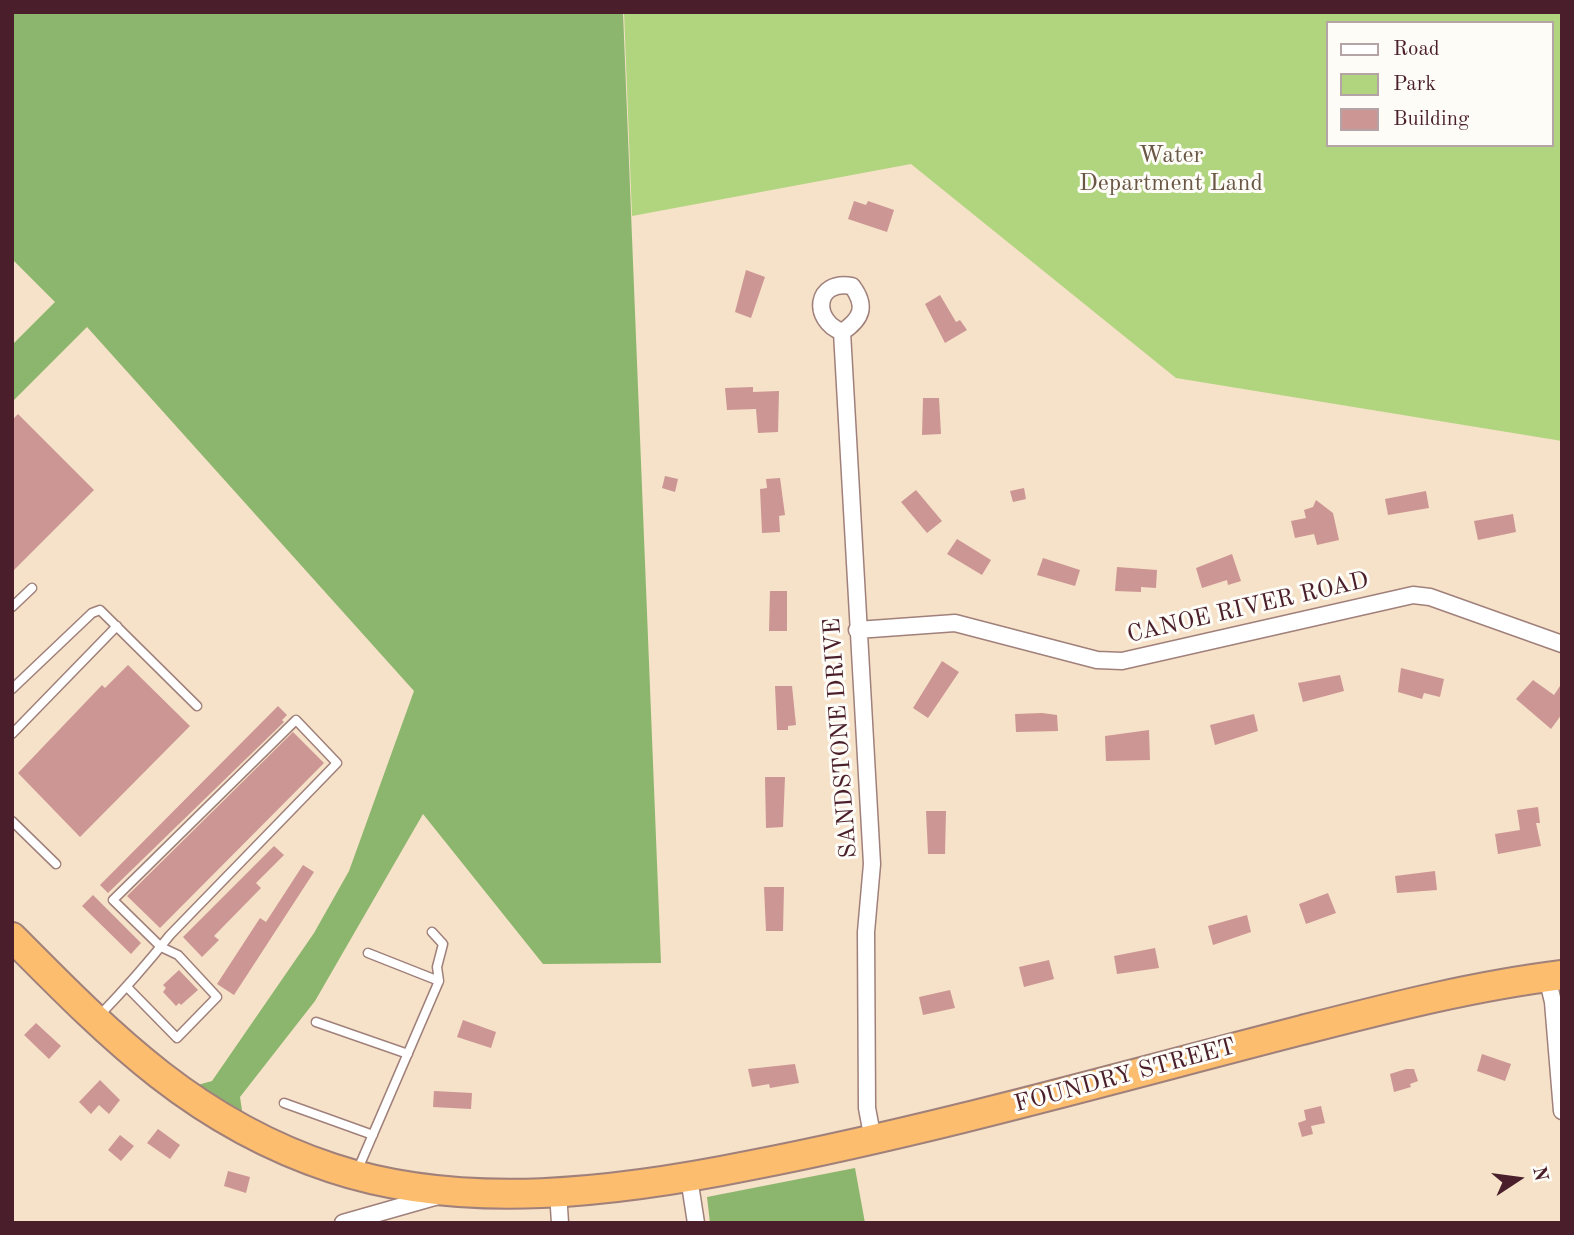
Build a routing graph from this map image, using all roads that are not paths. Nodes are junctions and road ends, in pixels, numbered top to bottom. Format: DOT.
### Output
graph roads {
  1 [pos="842,332"];
  2 [pos="32,587"];
  3 [pos="12,607"];
  4 [pos="117,626"];
  5 [pos="857,630"];
  6 [pos="1562,644"];
  7 [pos="12,689"];
  8 [pos="197,706"];
  9 [pos="12,734"];
  10 [pos="12,821"];
  11 [pos="56,864"];
  12 [pos="432,932"];
  13 [pos="12,937"];
  14 [pos="161,947"];
  15 [pos="368,953"];
  16 [pos="1554,976"];
  17 [pos="439,981"];
  18 [pos="127,987"];
  19 [pos="96,1019"];
  20 [pos="316,1022"];
  21 [pos="408,1054"];
  22 [pos="284,1103"];
  23 [pos="1562,1111"];
  24 [pos="373,1135"];
  25 [pos="873,1140"];
  26 [pos="356,1175"];
  27 [pos="689,1178"];
  28 [pos="443,1190"];
  29 [pos="558,1192"];
  30 [pos="343,1223"];
  31 [pos="560,1223"];
  32 [pos="696,1223"];
  1 -- 5 [label="street, SANDSTONE DRIVE"];
  2 -- 3 [label="lane"];
  4 -- 7 [label="lane"];
  4 -- 8 [label="lane"];
  4 -- 9 [label="lane"];
  5 -- 6 [label="street, CANOE RIVER ROAD"];
  5 -- 25 [label="street, SANDSTONE DRIVE"];
  10 -- 11 [label="lane"];
  12 -- 17 [label="lane"];
  13 -- 19 [label="highway, FOUNDRY STREET"];
  14 -- 14 [label="lane"];
  14 -- 18 [label="lane"];
  14 -- 18 [label="lane"];
  15 -- 17 [label="lane"];
  16 -- 23 [label="street"];
  16 -- 25 [label="highway, FOUNDRY STREET"];
  17 -- 21 [label="lane"];
  18 -- 19 [label="lane"];
  19 -- 26 [label="highway, FOUNDRY STREET"];
  20 -- 21 [label="lane"];
  21 -- 24 [label="lane"];
  22 -- 24 [label="lane"];
  24 -- 26 [label="lane"];
  25 -- 27 [label="highway, FOUNDRY STREET"];
  26 -- 28 [label="highway, FOUNDRY STREET"];
  27 -- 29 [label="highway, FOUNDRY STREET"];
  27 -- 32 [label="street"];
  28 -- 29 [label="highway, FOUNDRY STREET"];
  28 -- 30 [label="street"];
  29 -- 31 [label="street"];
}
